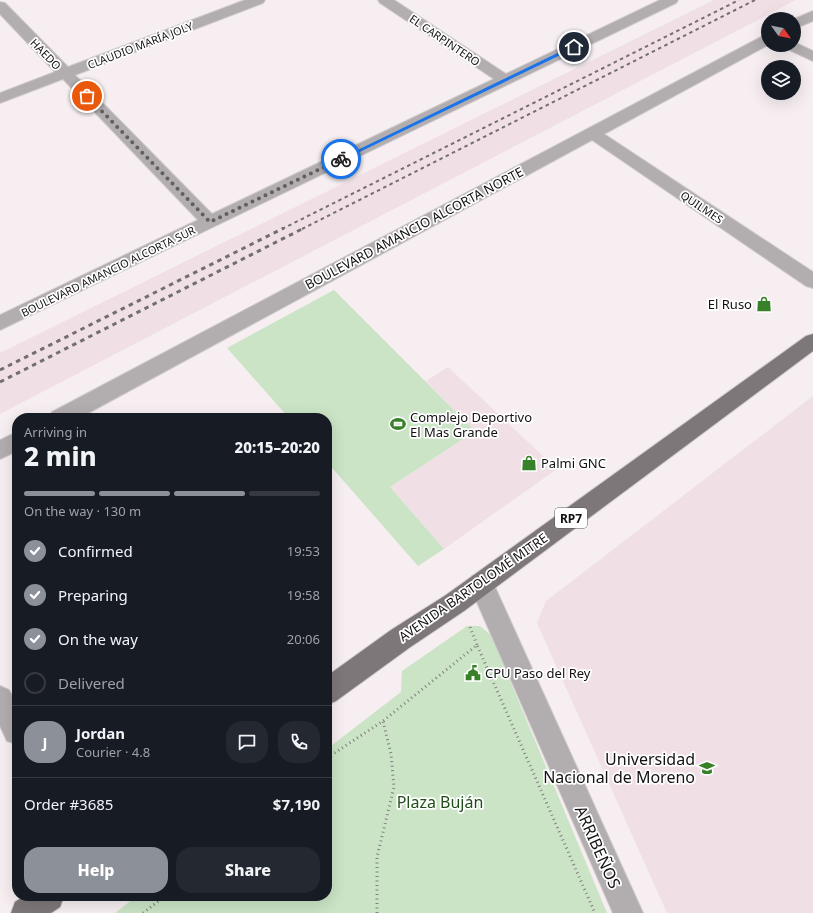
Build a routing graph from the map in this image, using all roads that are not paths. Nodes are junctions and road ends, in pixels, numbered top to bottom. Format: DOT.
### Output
graph roads {
  1 [pos="258,0"];
  2 [pos="385,0"];
  3 [pos="671,0"];
  4 [pos="0,6"];
  5 [pos="813,15"];
  6 [pos="801,21"];
  7 [pos="761,43"];
  8 [pos="801,51"];
  9 [pos="813,57"];
  10 [pos="64,74"];
  11 [pos="505,80"];
  12 [pos="0,98"];
  13 [pos="592,133"];
  14 [pos="210,222"];
  15 [pos="813,281"];
  16 [pos="0,323"];
  17 [pos="813,341"];
  18 [pos="69,413"];
  19 [pos="12,444"];
  20 [pos="0,450"];
  21 [pos="481,584"];
  22 [pos="332,688"];
  23 [pos="0,699"];
  24 [pos="12,722"];
  25 [pos="42,901"];
  26 [pos="26,913"];
  27 [pos="628,913"];
  1 -- 10 [label="street, CLAUDIO MARÍA JOLY"];
  2 -- 11 [label="street, EL CARPINTERO"];
  3 -- 11 [label="street, BOULEVARD AMANCIO ALCORTA SUR"];
  4 -- 10 [label="street, HAEDO"];
  5 -- 6 [label="street"];
  7 -- 13 [label="street, BOULEVARD AMANCIO ALCORTA NORTE"];
  8 -- 9 [label="street"];
  10 -- 12 [label="street, CLAUDIO MARÍA JOLY"];
  10 -- 14 [label="street, HAEDO"];
  11 -- 14 [label="street, BOULEVARD AMANCIO ALCORTA SUR"];
  13 -- 15 [label="street, QUILMES"];
  13 -- 18 [label="street, BOULEVARD AMANCIO ALCORTA NORTE"];
  14 -- 16 [label="street, BOULEVARD AMANCIO ALCORTA SUR"];
  17 -- 21 [label="main road, AVENIDA BARTOLOMÉ MITRE / RP7"];
  19 -- 20 [label="street"];
  21 -- 22 [label="main road, AVENIDA BARTOLOMÉ MITRE / RP7"];
  21 -- 27 [label="street, ARRIBEÑOS"];
  23 -- 24 [label="street"];
  25 -- 26 [label="main road"];
}
